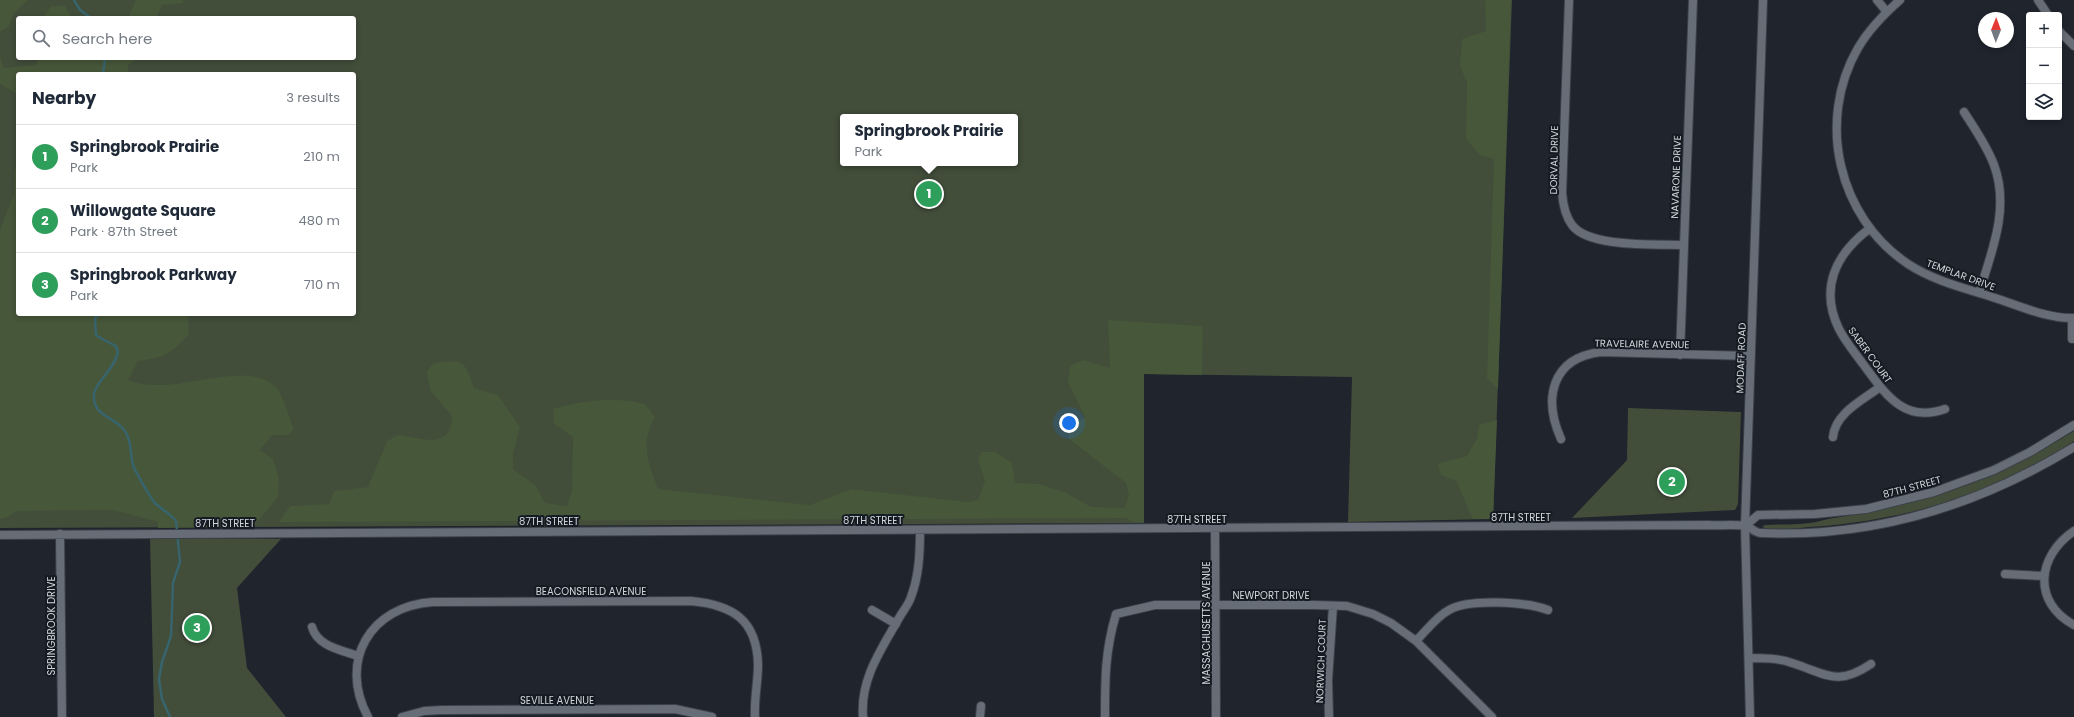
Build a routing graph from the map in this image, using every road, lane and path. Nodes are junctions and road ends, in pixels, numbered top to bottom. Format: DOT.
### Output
graph roads {
  1 [pos="1569,0"];
  2 [pos="1693,0"];
  3 [pos="1763,0"];
  4 [pos="1876,0"];
  5 [pos="1900,0"];
  6 [pos="2038,0"];
  7 [pos="1887,12"];
  8 [pos="2046,12"];
  9 [pos="2062,34"];
  10 [pos="2074,46"];
  11 [pos="1964,112"];
  12 [pos="1869,228"];
  13 [pos="1684,245"];
  14 [pos="1979,293"];
  15 [pos="2073,318"];
  16 [pos="2072,339"];
  17 [pos="1680,355"];
  18 [pos="1751,356"];
  19 [pos="1880,387"];
  20 [pos="1945,409"];
  21 [pos="2074,425"];
  22 [pos="1833,437"];
  23 [pos="1561,439"];
  24 [pos="2074,447"];
  25 [pos="1745,526"];
  26 [pos="1215,528"];
  27 [pos="920,530"];
  28 [pos="2074,531"];
  29 [pos="0,534"];
  30 [pos="60,534"];
  31 [pos="2006,574"];
  32 [pos="2044,576"];
  33 [pos="1216,605"];
  34 [pos="1333,606"];
  35 [pos="872,610"];
  36 [pos="1548,610"];
  37 [pos="896,624"];
  38 [pos="2074,625"];
  39 [pos="312,627"];
  40 [pos="1416,641"];
  41 [pos="358,656"];
  42 [pos="1749,658"];
  43 [pos="1871,664"];
  44 [pos="981,706"];
  45 [pos="62,717"];
  46 [pos="368,717"];
  47 [pos="402,717"];
  48 [pos="712,717"];
  49 [pos="755,717"];
  50 [pos="863,717"];
  51 [pos="980,717"];
  52 [pos="1105,717"];
  53 [pos="1216,717"];
  54 [pos="1329,717"];
  55 [pos="1492,717"];
  56 [pos="1750,717"];
  1 -- 13 [label="street, DORVAL DRIVE"];
  2 -- 13 [label="street, NAVARONE DRIVE"];
  3 -- 18 [label="street, MODAFF ROAD"];
  4 -- 7 [label="street"];
  5 -- 7 [label="street, TEMPLAR DRIVE"];
  6 -- 8 [label="street"];
  7 -- 12 [label="street, TEMPLAR DRIVE"];
  9 -- 10 [label="street"];
  11 -- 14 [label="street"];
  12 -- 14 [label="street, TEMPLAR DRIVE"];
  12 -- 19 [label="street, SABER COURT"];
  13 -- 17 [label="street, NAVARONE DRIVE"];
  14 -- 15 [label="street, TEMPLAR DRIVE"];
  15 -- 16 [label="street"];
  17 -- 18 [label="street, TRAVELAIRE AVENUE"];
  17 -- 23 [label="street, TRAVELAIRE AVENUE"];
  18 -- 25 [label="street, MODAFF ROAD"];
  19 -- 20 [label="street, SABER COURT"];
  19 -- 22 [label="street"];
  21 -- 25 [label="street, 87TH STREET"];
  24 -- 25 [label="street, 87TH STREET"];
  25 -- 26 [label="street, 87TH STREET"];
  25 -- 42 [label="street, MODAFF ROAD"];
  26 -- 27 [label="street, 87TH STREET"];
  26 -- 33 [label="street, MASSACHUSETTS AVENUE"];
  27 -- 30 [label="street, 87TH STREET"];
  27 -- 37 [label="street"];
  28 -- 32 [label="street"];
  29 -- 30 [label="street, 87TH STREET"];
  30 -- 45 [label="street, SPRINGBROOK DRIVE"];
  31 -- 32 [label="street"];
  32 -- 38 [label="street"];
  33 -- 34 [label="street, NEWPORT DRIVE"];
  33 -- 52 [label="street, NEWPORT DRIVE"];
  33 -- 53 [label="street, MASSACHUSETTS AVENUE"];
  34 -- 40 [label="street, NEWPORT DRIVE"];
  34 -- 54 [label="street, NORWICH COURT"];
  35 -- 37 [label="street"];
  36 -- 40 [label="street"];
  37 -- 50 [label="street"];
  39 -- 41 [label="street"];
  40 -- 55 [label="street, NEWPORT DRIVE"];
  41 -- 46 [label="street"];
  41 -- 49 [label="street, BEACONSFIELD AVENUE"];
  42 -- 43 [label="street"];
  42 -- 56 [label="street, MODAFF ROAD"];
  44 -- 51 [label="street"];
  47 -- 48 [label="street, SEVILLE AVENUE"];
}
